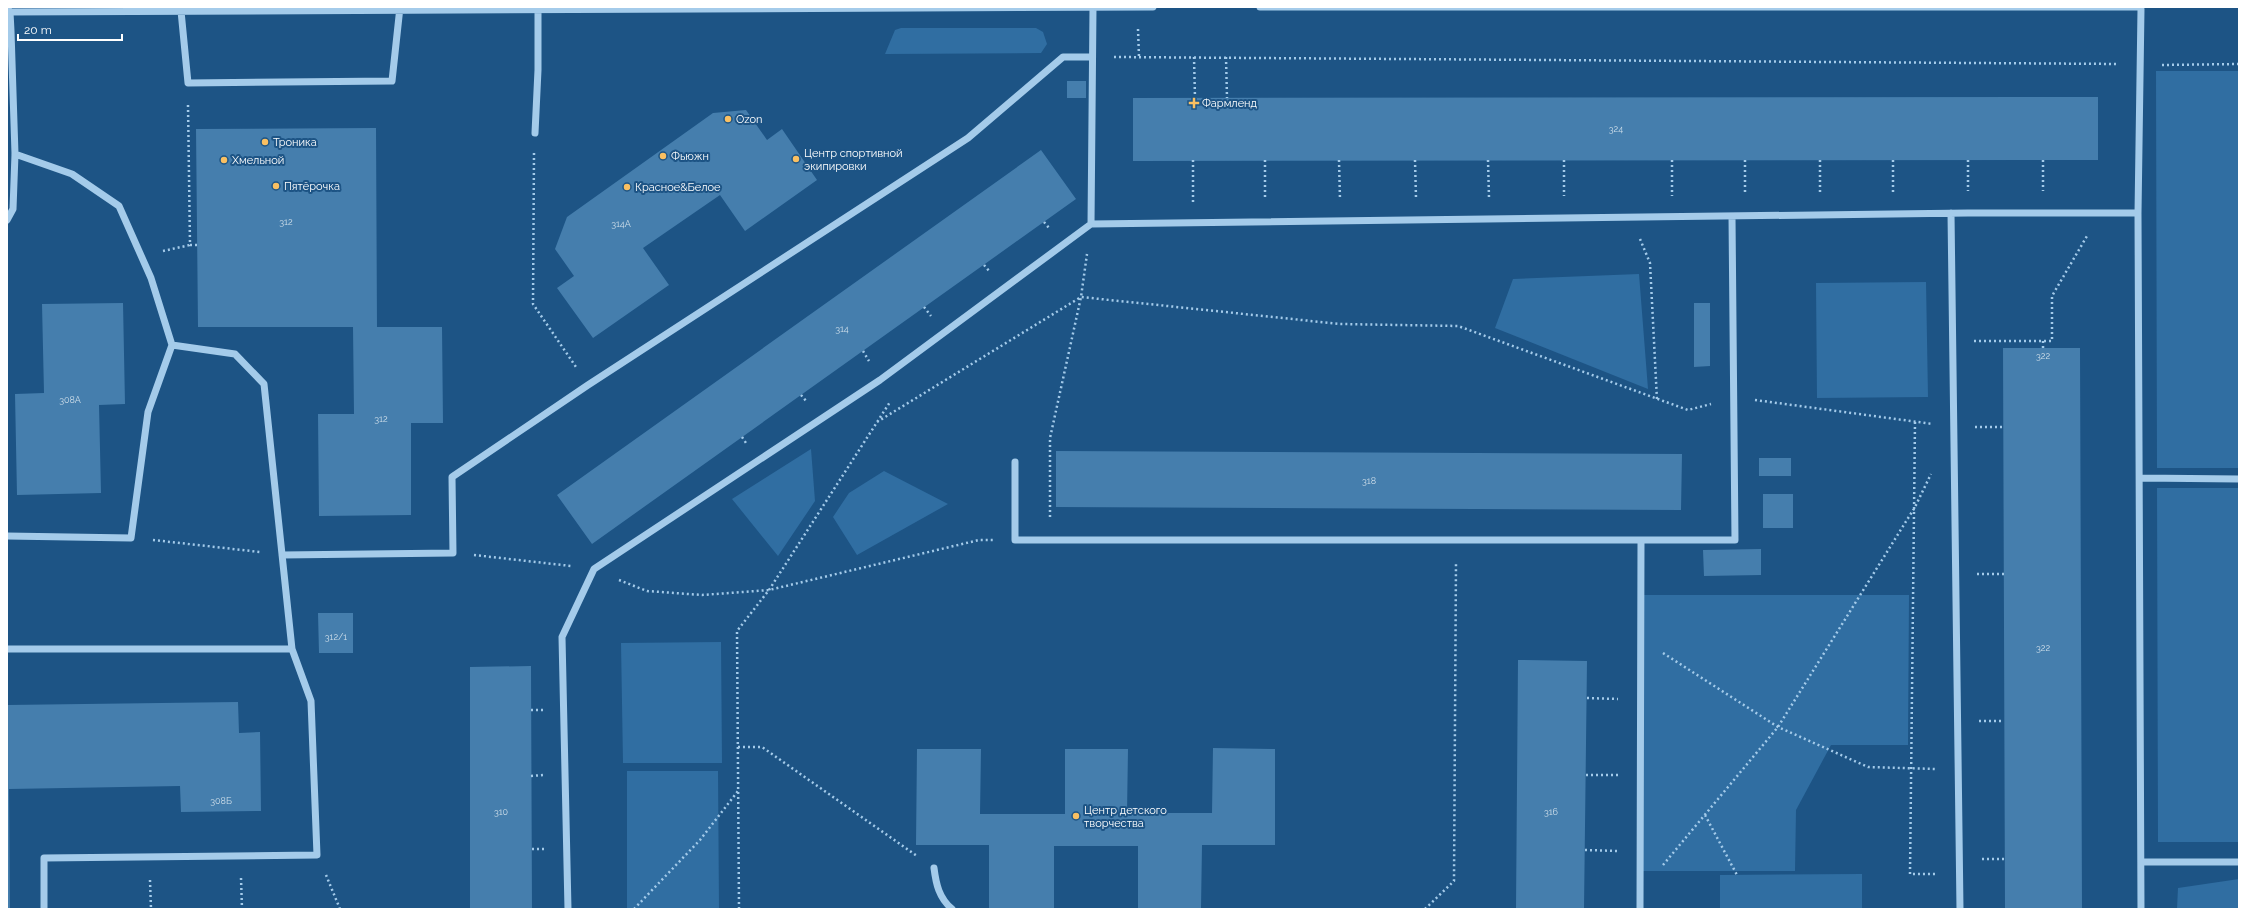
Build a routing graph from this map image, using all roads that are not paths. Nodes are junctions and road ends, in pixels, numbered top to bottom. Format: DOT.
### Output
graph roads {
  1 [pos="1137,7"];
  2 [pos="1153,7"];
  3 [pos="1260,7"];
  4 [pos="1093,8"];
  5 [pos="2140,8"];
  6 [pos="400,9"];
  7 [pos="8,10"];
  8 [pos="181,11"];
  9 [pos="538,11"];
  10 [pos="1092,57"];
  11 [pos="535,133"];
  12 [pos="16,154"];
  13 [pos="10,209"];
  14 [pos="1952,213"];
  15 [pos="2138,213"];
  16 [pos="1732,216"];
  17 [pos="7,220"];
  18 [pos="1091,224"];
  19 [pos="172,345"];
  20 [pos="1015,462"];
  21 [pos="2140,478"];
  22 [pos="2239,479"];
  23 [pos="7,536"];
  24 [pos="1641,541"];
  25 [pos="282,555"];
  26 [pos="7,649"];
  27 [pos="292,649"];
  28 [pos="2142,862"];
  29 [pos="2239,862"];
  30 [pos="934,868"];
  31 [pos="44,909"];
  32 [pos="568,909"];
  33 [pos="952,909"];
  34 [pos="1640,909"];
  35 [pos="1960,909"];
  36 [pos="2141,909"];
  1 -- 2 [label="street"];
  1 -- 4 [label="street"];
  3 -- 5 [label="street"];
  4 -- 9 [label="street"];
  4 -- 10 [label="street"];
  5 -- 15 [label="street"];
  6 -- 8 [label="street"];
  6 -- 8 [label="street"];
  6 -- 9 [label="street"];
  7 -- 8 [label="street"];
  7 -- 12 [label="street"];
  9 -- 11 [label="street"];
  10 -- 18 [label="street"];
  10 -- 25 [label="street"];
  12 -- 13 [label="street"];
  12 -- 19 [label="street"];
  13 -- 17 [label="street"];
  14 -- 15 [label="street"];
  14 -- 16 [label="street"];
  14 -- 35 [label="street"];
  15 -- 21 [label="street"];
  16 -- 18 [label="street"];
  16 -- 24 [label="street"];
  18 -- 32 [label="street"];
  19 -- 23 [label="street"];
  19 -- 25 [label="street"];
  20 -- 24 [label="street"];
  21 -- 22 [label="street"];
  21 -- 28 [label="street"];
  24 -- 34 [label="street"];
  25 -- 27 [label="street"];
  26 -- 27 [label="street"];
  27 -- 31 [label="street"];
  28 -- 29 [label="street"];
  28 -- 36 [label="street"];
  30 -- 33 [label="street"];
}
